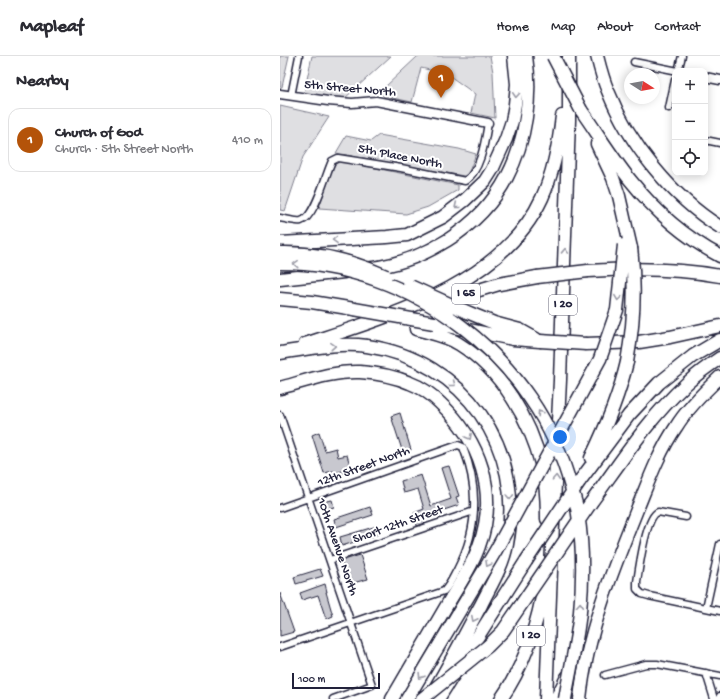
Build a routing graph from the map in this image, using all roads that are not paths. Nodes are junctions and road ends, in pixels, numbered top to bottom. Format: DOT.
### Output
graph roads {
  1 [pos="299,56"];
  2 [pos="514,56"];
  3 [pos="526,56"];
  4 [pos="553,56"];
  5 [pos="597,56"];
  6 [pos="682,56"];
  7 [pos="569,60"];
  8 [pos="634,62"];
  9 [pos="679,68"];
  10 [pos="672,70"];
  11 [pos="708,77"];
  12 [pos="720,80"];
  13 [pos="280,94"];
  14 [pos="672,94"];
  15 [pos="291,96"];
  16 [pos="669,108"];
  17 [pos="488,123"];
  18 [pos="708,141"];
  19 [pos="720,143"];
  20 [pos="603,149"];
  21 [pos="624,217"];
  22 [pos="280,218"];
  23 [pos="720,227"];
  24 [pos="280,243"];
  25 [pos="280,253"];
  26 [pos="720,256"];
  27 [pos="280,263"];
  28 [pos="720,276"];
  29 [pos="280,279"];
  30 [pos="280,299"];
  31 [pos="354,309"];
  32 [pos="396,313"];
  33 [pos="720,326"];
  34 [pos="720,340"];
  35 [pos="540,341"];
  36 [pos="280,353"];
  37 [pos="720,358"];
  38 [pos="720,377"];
  39 [pos="280,388"];
  40 [pos="280,415"];
  41 [pos="579,482"];
  42 [pos="308,498"];
  43 [pos="280,508"];
  44 [pos="474,511"];
  45 [pos="686,517"];
  46 [pos="720,544"];
  47 [pos="552,545"];
  48 [pos="617,558"];
  49 [pos="330,560"];
  50 [pos="547,568"];
  51 [pos="706,608"];
  52 [pos="720,610"];
  53 [pos="351,623"];
  54 [pos="280,647"];
  55 [pos="706,673"];
  56 [pos="605,675"];
  57 [pos="720,676"];
  58 [pos="720,696"];
  59 [pos="332,699"];
  60 [pos="392,699"];
  61 [pos="407,699"];
  62 [pos="422,699"];
  63 [pos="429,699"];
  64 [pos="438,699"];
  65 [pos="501,699"];
  66 [pos="546,699"];
  67 [pos="556,699"];
  68 [pos="565,699"];
  69 [pos="580,699"];
  70 [pos="714,699"];
  71 [pos="719,699"];
  1 -- 15 [label="street"];
  2 -- 24 [label="highway, one-way"];
  3 -- 29 [label="highway"];
  4 -- 20 [label="highway, bridge"];
  5 -- 23 [label="highway"];
  6 -- 9 [label="street"];
  7 -- 32 [label="highway"];
  47 -- 7 [label="highway, I 20, one-way"];
  8 -- 10 [label="street"];
  11 -- 12 [label="street"];
  13 -- 15 [label="street, 5th Street North"];
  14 -- 16 [label="street"];
  15 -- 17 [label="street, 5th Street North"];
  17 -- 22 [label="street, 5th Place North"];
  18 -- 19 [label="street"];
  20 -- 21 [label="highway"];
  20 -- 26 [label="highway"];
  21 -- 41 [label="highway, bridge"];
  21 -- 61 [label="highway, one-way, bridge"];
  25 -- 35 [label="highway, bridge"];
  68 -- 27 [label="highway, one-way, bridge"];
  28 -- 32 [label="highway, I 65, bridge"];
  30 -- 31 [label="highway"];
  31 -- 35 [label="highway, bridge"];
  31 -- 50 [label="highway, bridge"];
  32 -- 36 [label="highway, I 65"];
  33 -- 35 [label="highway, bridge"];
  34 -- 41 [label="highway"];
  36 -- 63 [label="highway, one-way"];
  37 -- 62 [label="highway, bridge"];
  38 -- 48 [label="highway"];
  39 -- 60 [label="highway, one-way"];
  40 -- 42 [label="street, 10th Avenue North"];
  41 -- 64 [label="highway, bridge"];
  42 -- 43 [label="street, 12th Street North"];
  42 -- 44 [label="street, 12th Street North"];
  42 -- 49 [label="street, 10th Avenue North"];
  44 -- 49 [label="street, Short 12th Street"];
  44 -- 53 [label="street"];
  45 -- 51 [label="street"];
  46 -- 51 [label="street"];
  47 -- 50 [label="highway, I 20"];
  47 -- 66 [label="highway"];
  48 -- 67 [label="highway"];
  48 -- 69 [label="highway"];
  49 -- 53 [label="street, 10th Avenue North"];
  50 -- 65 [label="highway, I 20"];
  51 -- 52 [label="street"];
  53 -- 54 [label="street"];
  53 -- 59 [label="street, 10th Avenue North"];
  55 -- 56 [label="street"];
  55 -- 57 [label="street"];
  55 -- 70 [label="street"];
  58 -- 71 [label="street"];
}
